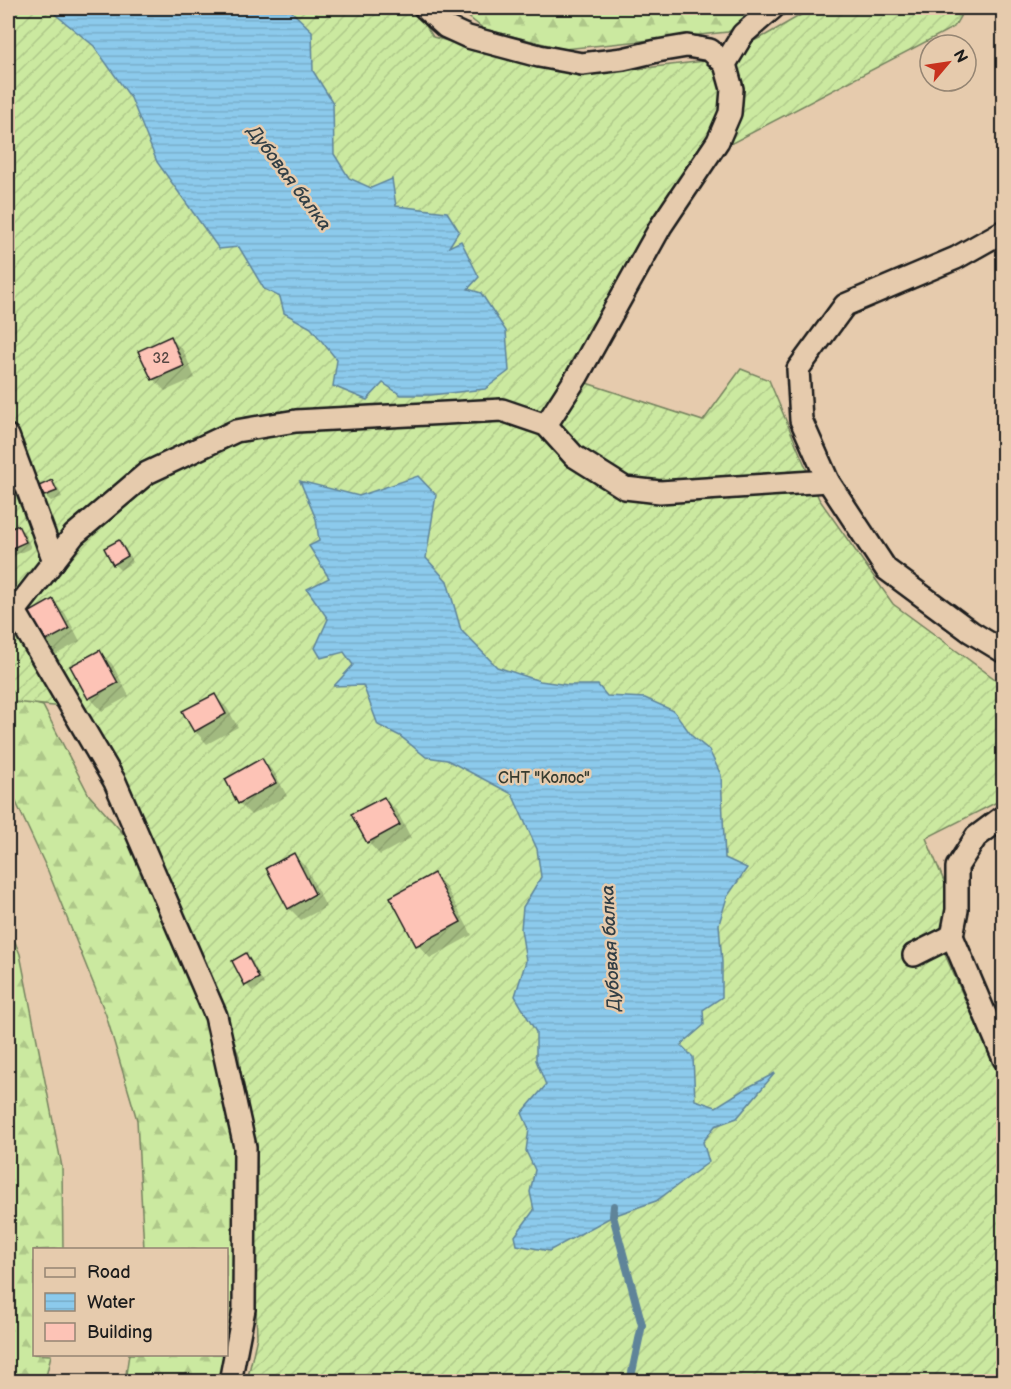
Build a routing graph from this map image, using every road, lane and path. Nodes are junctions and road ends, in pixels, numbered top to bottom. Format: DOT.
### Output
graph roads {
  1 [pos="425,8"];
  2 [pos="773,8"];
  3 [pos="725,64"];
  4 [pos="1004,231"];
  5 [pos="546,425"];
  6 [pos="8,436"];
  7 [pos="828,481"];
  8 [pos="54,561"];
  9 [pos="1004,652"];
  10 [pos="1004,816"];
  11 [pos="952,936"];
  12 [pos="914,955"];
  13 [pos="1004,1059"];
  14 [pos="230,1382"];
  1 -- 3 [label="street"];
  2 -- 3 [label="street"];
  3 -- 5 [label="street"];
  4 -- 7 [label="street"];
  5 -- 7 [label="street"];
  5 -- 8 [label="street"];
  6 -- 8 [label="street"];
  7 -- 9 [label="street"];
  8 -- 14 [label="street"];
  10 -- 11 [label="street"];
  11 -- 12 [label="street"];
  11 -- 13 [label="street"];
}
